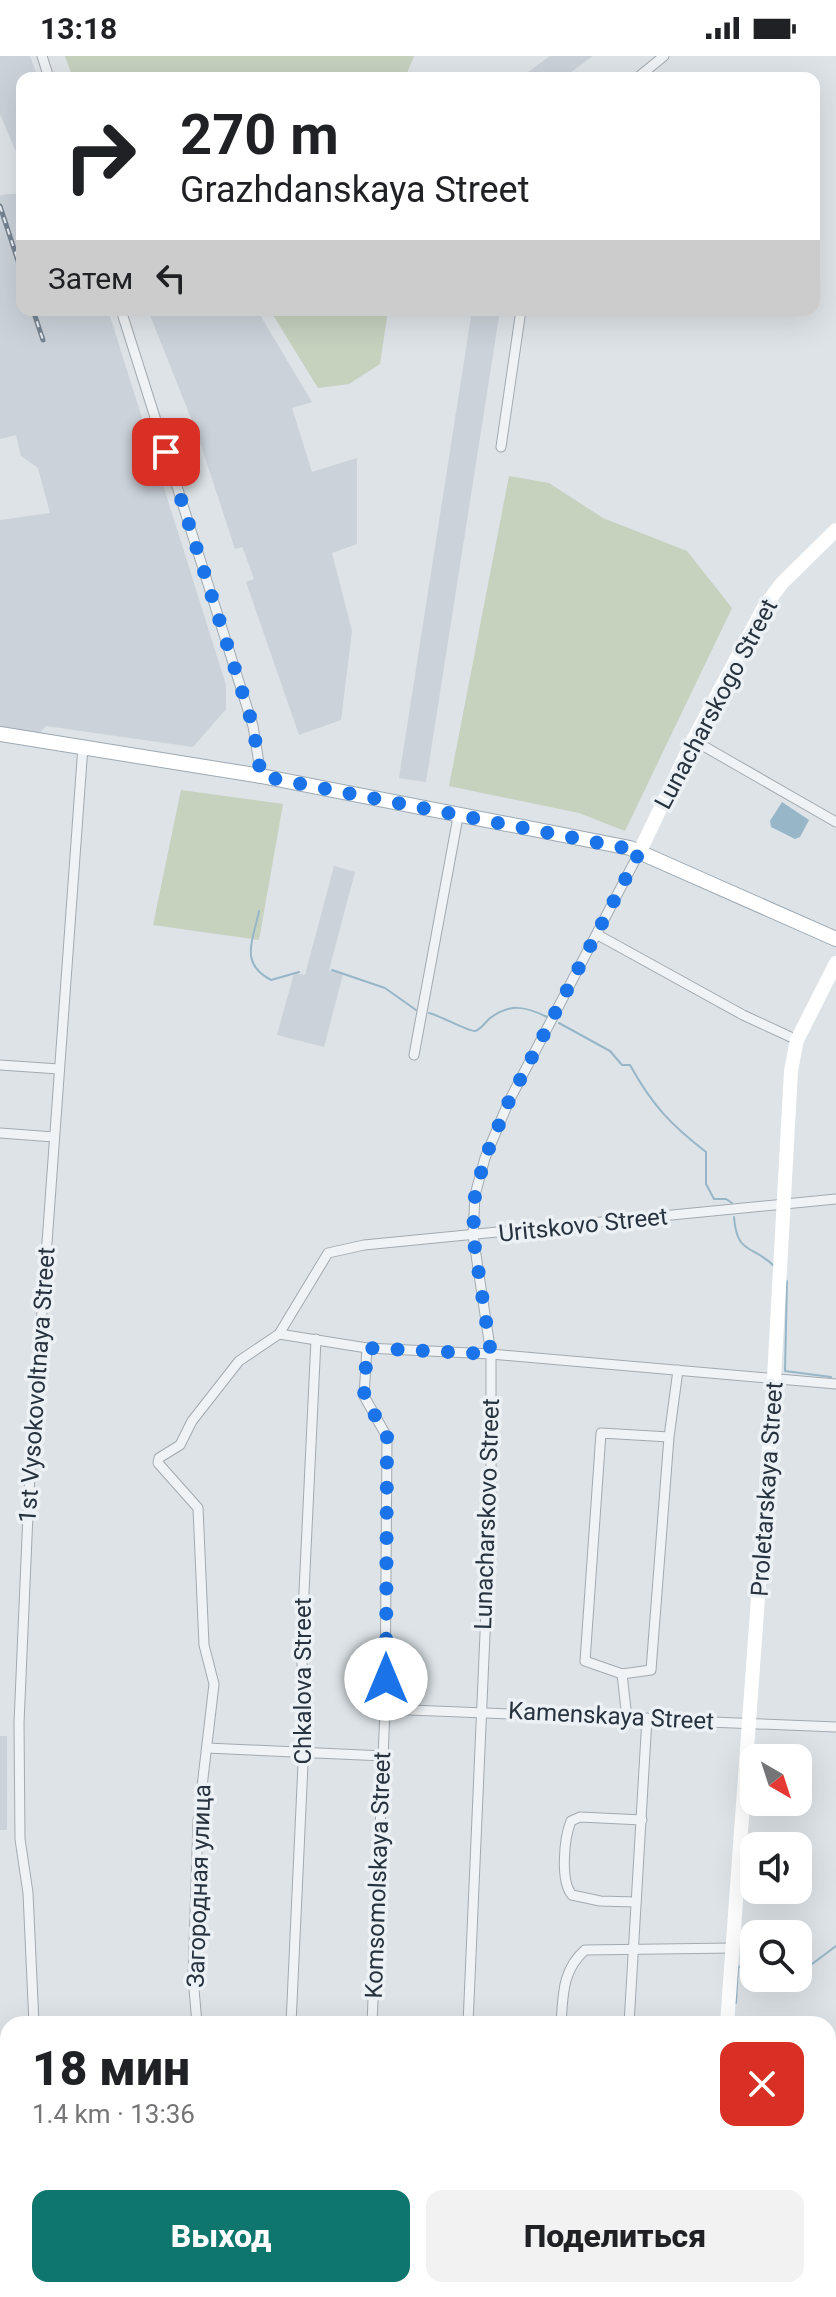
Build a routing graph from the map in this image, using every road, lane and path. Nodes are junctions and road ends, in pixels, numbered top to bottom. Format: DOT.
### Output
graph roads {
  1 [pos="664,56"];
  2 [pos="644,72"];
  3 [pos="123,316"];
  4 [pos="520,316"];
  5 [pos="501,447"];
  6 [pos="836,530"];
  7 [pos="0,734"];
  8 [pos="693,740"];
  9 [pos="83,746"];
  10 [pos="261,776"];
  11 [pos="458,817"];
  12 [pos="836,822"];
  13 [pos="640,851"];
  14 [pos="598,935"];
  15 [pos="836,939"];
  16 [pos="836,963"];
  17 [pos="797,1040"];
  18 [pos="414,1055"];
  19 [pos="0,1065"];
  20 [pos="59,1069"];
  21 [pos="0,1133"];
  22 [pos="54,1137"];
  23 [pos="836,1199"];
  24 [pos="786,1205"];
  25 [pos="473,1235"];
  26 [pos="279,1334"];
  27 [pos="316,1339"];
  28 [pos="367,1348"];
  29 [pos="491,1354"];
  30 [pos="678,1370"];
  31 [pos="774,1378"];
  32 [pos="836,1384"];
  33 [pos="669,1437"];
  34 [pos="622,1674"];
  35 [pos="385,1709"];
  36 [pos="480,1710"];
  37 [pos="627,1718"];
  38 [pos="647,1718"];
  39 [pos="751,1722"];
  40 [pos="836,1727"];
  41 [pos="207,1748"];
  42 [pos="304,1752"];
  43 [pos="384,1756"];
  44 [pos="642,1820"];
  45 [pos="636,1902"];
  46 [pos="633,1947"];
  47 [pos="733,1948"];
  48 [pos="34,2016"];
  49 [pos="196,2016"];
  50 [pos="291,2016"];
  51 [pos="372,2016"];
  52 [pos="468,2016"];
  53 [pos="562,2016"];
  54 [pos="629,2016"];
  55 [pos="728,2016"];
  1 -- 2 [label="street"];
  3 -- 10 [label="street"];
  4 -- 5 [label="street"];
  6 -- 8 [label="main road, Lunacharskogo Street"];
  7 -- 9 [label="main road"];
  8 -- 12 [label="street"];
  8 -- 13 [label="main road, Lunacharskogo Street"];
  9 -- 10 [label="main road"];
  9 -- 20 [label="street, 1st Vysokovoltnaya Street"];
  10 -- 11 [label="main road"];
  11 -- 13 [label="main road"];
  11 -- 18 [label="street"];
  13 -- 14 [label="street, Lunacharskovo Street"];
  13 -- 15 [label="main road"];
  14 -- 17 [label="street"];
  14 -- 25 [label="street, Lunacharskovo Street"];
  16 -- 17 [label="main road, Proletarskaya Street"];
  17 -- 24 [label="main road, Proletarskaya Street"];
  19 -- 20 [label="street"];
  20 -- 22 [label="street, 1st Vysokovoltnaya Street"];
  21 -- 22 [label="street"];
  22 -- 48 [label="street, 1st Vysokovoltnaya Street"];
  23 -- 24 [label="street, Uritskovo Street"];
  24 -- 25 [label="street, Uritskovo Street"];
  24 -- 31 [label="main road, Proletarskaya Street"];
  25 -- 26 [label="street, Uritskovo Street"];
  25 -- 29 [label="street, Lunacharskovo Street"];
  26 -- 27 [label="street"];
  26 -- 41 [label="street, Загородная улица"];
  27 -- 28 [label="street"];
  27 -- 42 [label="street, Chkalova Street"];
  28 -- 29 [label="street"];
  28 -- 35 [label="street, Komsomolskaya Street"];
  29 -- 30 [label="street"];
  29 -- 36 [label="street, Lunacharskovo Street"];
  30 -- 31 [label="street"];
  30 -- 33 [label="street"];
  31 -- 32 [label="street"];
  31 -- 39 [label="main road, Proletarskaya Street"];
  33 -- 34 [label="street"];
  33 -- 34 [label="street"];
  34 -- 37 [label="street"];
  35 -- 36 [label="street, Kamenskaya Street"];
  35 -- 43 [label="street, Komsomolskaya Street"];
  36 -- 37 [label="street, Kamenskaya Street"];
  36 -- 52 [label="street, Lunacharskovo Street"];
  37 -- 38 [label="street, Kamenskaya Street"];
  38 -- 39 [label="street, Kamenskaya Street"];
  38 -- 44 [label="street"];
  39 -- 40 [label="street, Kamenskaya Street"];
  39 -- 47 [label="main road, Proletarskaya Street"];
  41 -- 42 [label="street"];
  41 -- 49 [label="street, Загородная улица"];
  42 -- 43 [label="street"];
  42 -- 50 [label="street, Chkalova Street"];
  43 -- 51 [label="street, Komsomolskaya Street"];
  44 -- 45 [label="street"];
  44 -- 45 [label="street"];
  45 -- 46 [label="street"];
  46 -- 47 [label="street"];
  46 -- 53 [label="street"];
  46 -- 54 [label="street"];
  47 -- 55 [label="main road, Proletarskaya Street"];
}
